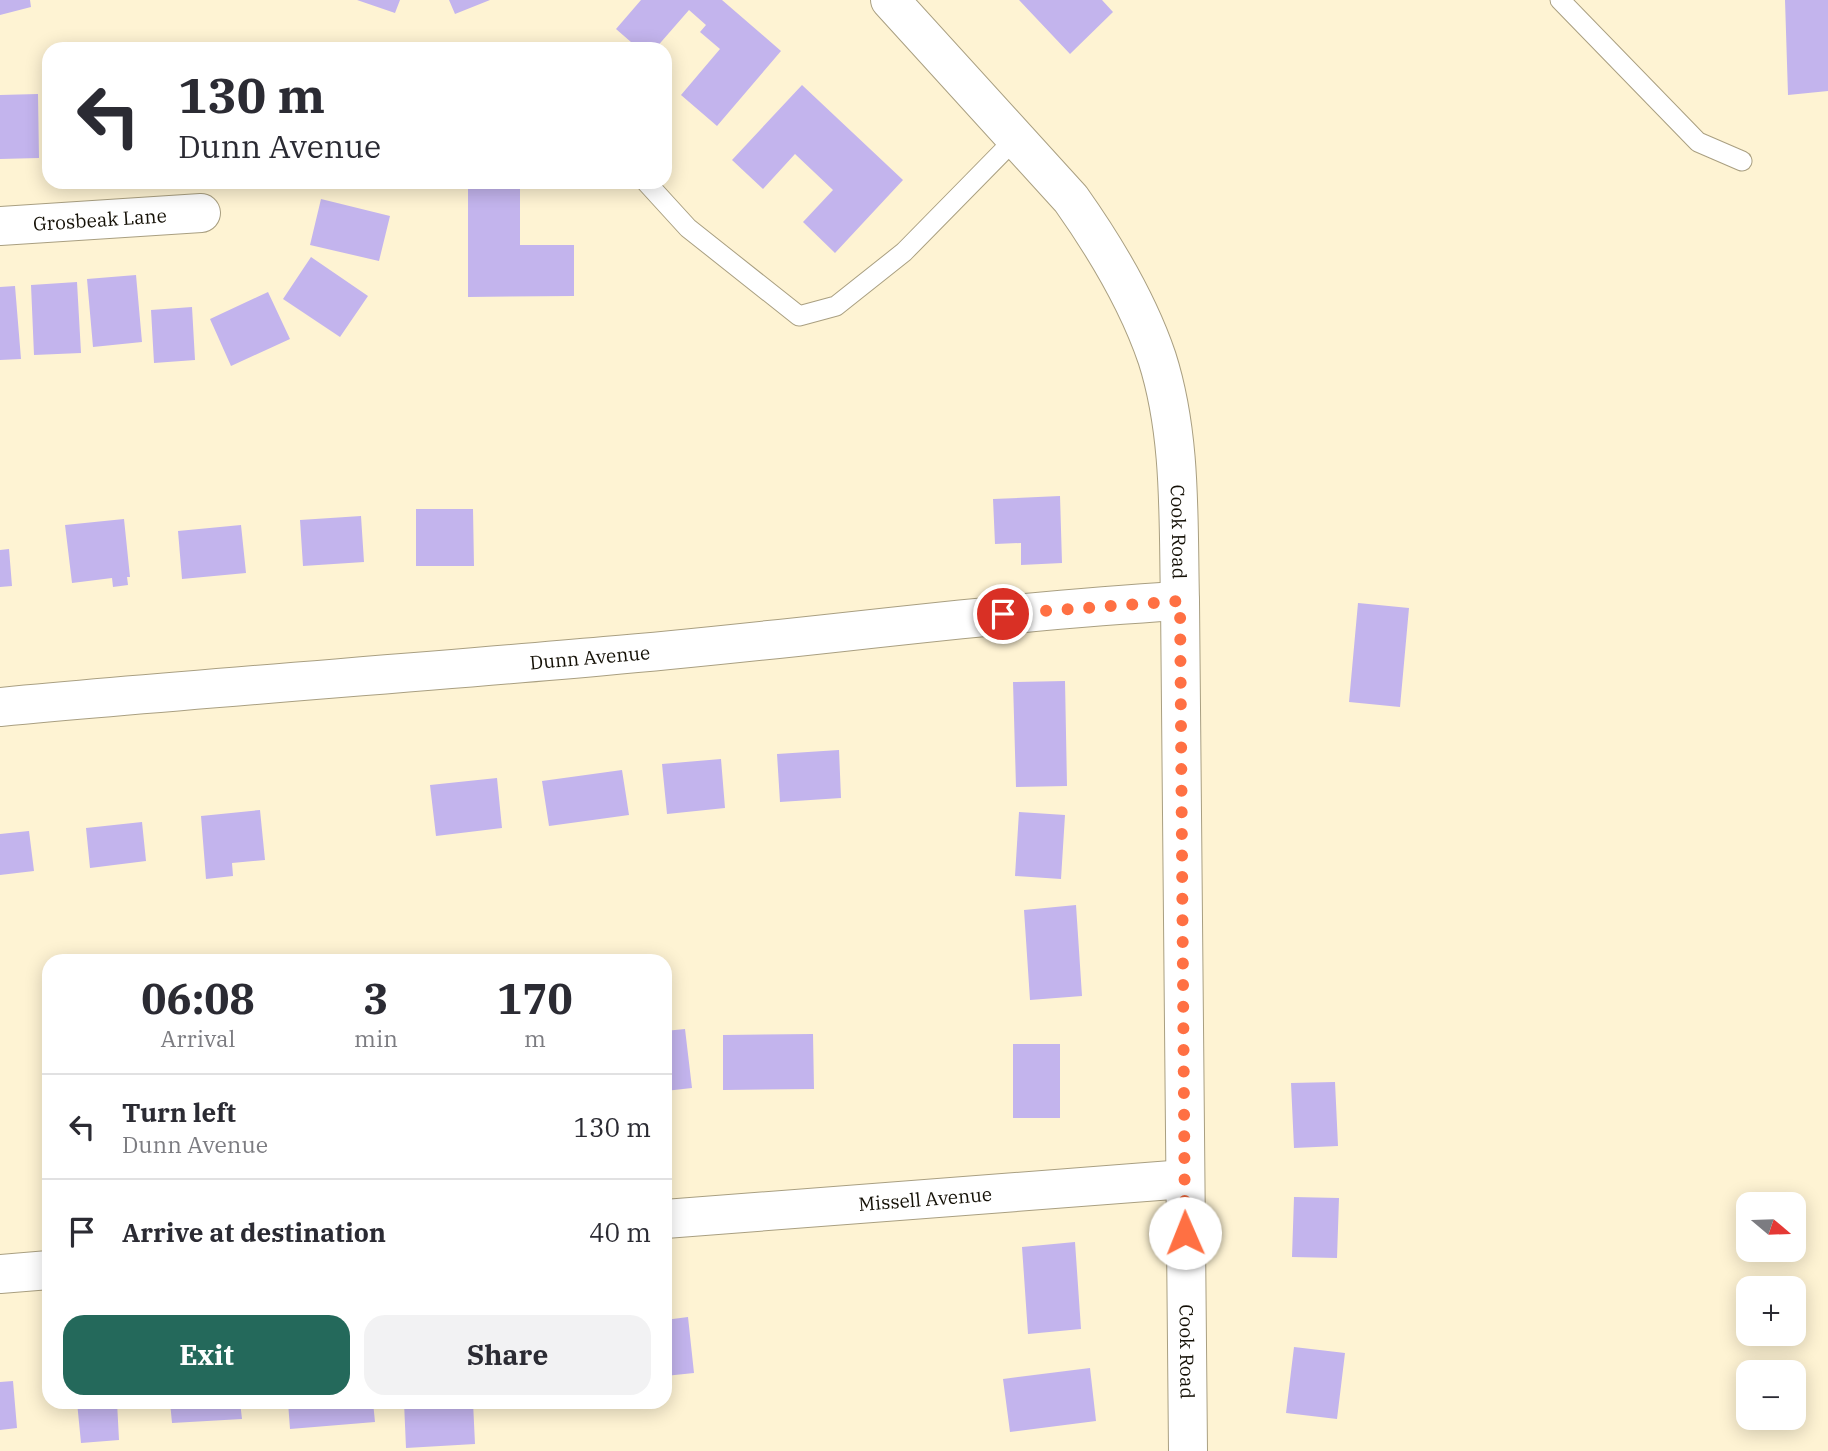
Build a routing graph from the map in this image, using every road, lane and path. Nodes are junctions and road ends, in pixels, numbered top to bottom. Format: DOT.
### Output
graph roads {
  1 [pos="890,0"];
  2 [pos="1560,0"];
  3 [pos="1016,138"];
  4 [pos="1742,161"];
  5 [pos="652,189"];
  6 [pos="201,213"];
  7 [pos="0,226"];
  8 [pos="1180,601"];
  9 [pos="0,707"];
  10 [pos="1185,1179"];
  11 [pos="672,1218"];
  12 [pos="42,1271"];
  13 [pos="0,1274"];
  14 [pos="1188,1451"];
  1 -- 3 [label="street, Cook Road"];
  2 -- 4 [label="lane"];
  3 -- 5 [label="lane"];
  3 -- 8 [label="street, Cook Road"];
  6 -- 7 [label="street, Grosbeak Lane"];
  8 -- 9 [label="street, Dunn Avenue"];
  8 -- 10 [label="street, Cook Road"];
  10 -- 11 [label="street, Missell Avenue"];
  10 -- 14 [label="street, Cook Road"];
  12 -- 13 [label="street"];
}
